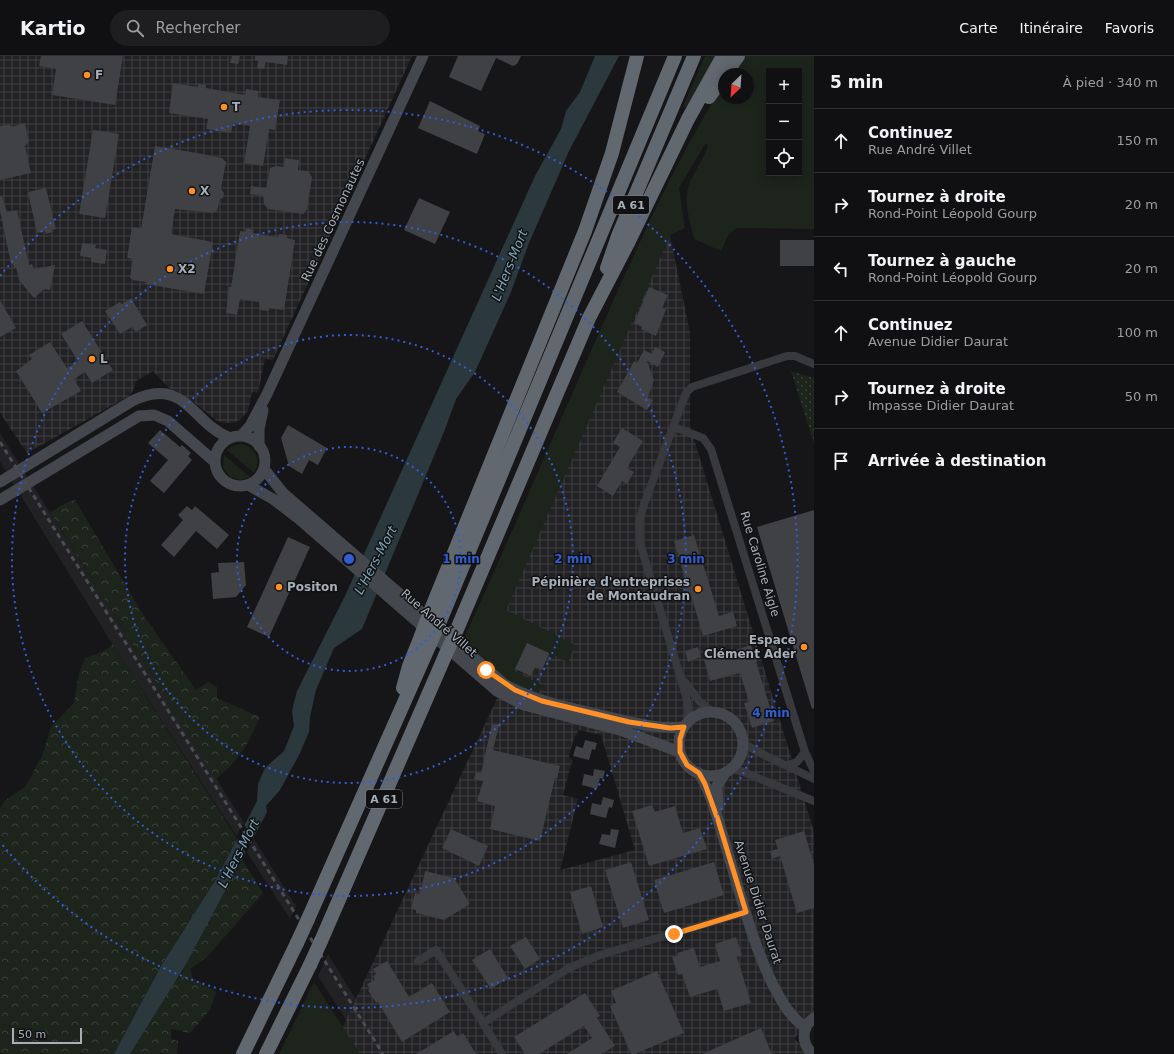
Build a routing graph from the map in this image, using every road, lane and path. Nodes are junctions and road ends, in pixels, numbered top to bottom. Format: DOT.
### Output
graph roads {
  1 [pos="423,56"];
  2 [pos="637,56"];
  3 [pos="675,56"];
  4 [pos="694,56"];
  5 [pos="723,56"];
  6 [pos="738,56"];
  7 [pos="662,172"];
  8 [pos="590,318"];
  9 [pos="814,364"];
  10 [pos="267,394"];
  11 [pos="674,427"];
  12 [pos="236,437"];
  13 [pos="259,446"];
  14 [pos="214,462"];
  15 [pos="264,469"];
  16 [pos="0,482"];
  17 [pos="248,485"];
  18 [pos="0,500"];
  19 [pos="339,547"];
  20 [pos="396,596"];
  21 [pos="435,616"];
  22 [pos="677,667"];
  23 [pos="712,712"];
  24 [pos="687,724"];
  25 [pos="743,745"];
  26 [pos="680,752"];
  27 [pos="805,752"];
  28 [pos="788,765"];
  29 [pos="728,771"];
  30 [pos="814,771"];
  31 [pos="699,773"];
  32 [pos="814,779"];
  33 [pos="813,802"];
  34 [pos="718,820"];
  35 [pos="746,912"];
  36 [pos="418,961"];
  37 [pos="814,1018"];
  38 [pos="483,1023"];
  39 [pos="806,1028"];
  40 [pos="809,1052"];
  41 [pos="243,1054"];
  42 [pos="266,1054"];
  43 [pos="502,1054"];
  1 -- 10 [label="main road, Rue des Cosmonautes"];
  2 -- 21 [label="highway"];
  3 -- 21 [label="highway, A 61"];
  4 -- 8 [label="highway, A 61"];
  5 -- 7 [label="highway"];
  6 -- 7 [label="highway"];
  7 -- 8 [label="highway"];
  8 -- 42 [label="highway, A 61, bridge"];
  9 -- 11 [label="street"];
  10 -- 12 [label="main road, Rue des Cosmonautes"];
  10 -- 13 [label="main road, Rue des Cosmonautes"];
  11 -- 22 [label="street"];
  11 -- 27 [label="street, Rue Caroline Aigle"];
  12 -- 13 [label="main road"];
  12 -- 14 [label="main road"];
  12 -- 16 [label="main road"];
  13 -- 15 [label="main road"];
  14 -- 17 [label="main road"];
  14 -- 18 [label="main road"];
  15 -- 17 [label="main road"];
  15 -- 19 [label="main road, Rue André Villet"];
  17 -- 19 [label="main road, Rue André Villet"];
  19 -- 20 [label="main road, Rue André Villet"];
  20 -- 24 [label="main road, Rue André Villet"];
  20 -- 26 [label="main road, Rue André Villet"];
  21 -- 41 [label="highway, A 61, bridge"];
  22 -- 23 [label="street"];
  22 -- 24 [label="street"];
  23 -- 24 [label="main road"];
  23 -- 25 [label="main road"];
  24 -- 26 [label="main road"];
  25 -- 28 [label="street"];
  25 -- 29 [label="main road"];
  26 -- 31 [label="main road"];
  27 -- 28 [label="street"];
  27 -- 30 [label="street, Rue Caroline Aigle"];
  28 -- 32 [label="street"];
  29 -- 31 [label="main road"];
  29 -- 33 [label="street"];
  29 -- 34 [label="main road, Avenue Didier Daurat"];
  31 -- 34 [label="main road, Avenue Didier Daurat"];
  34 -- 35 [label="main road, Avenue Didier Daurat"];
  35 -- 38 [label="street"];
  35 -- 39 [label="main road, Avenue Didier Daurat"];
  36 -- 38 [label="street"];
  37 -- 39 [label="main road"];
  38 -- 43 [label="street"];
  39 -- 40 [label="main road"];
}
